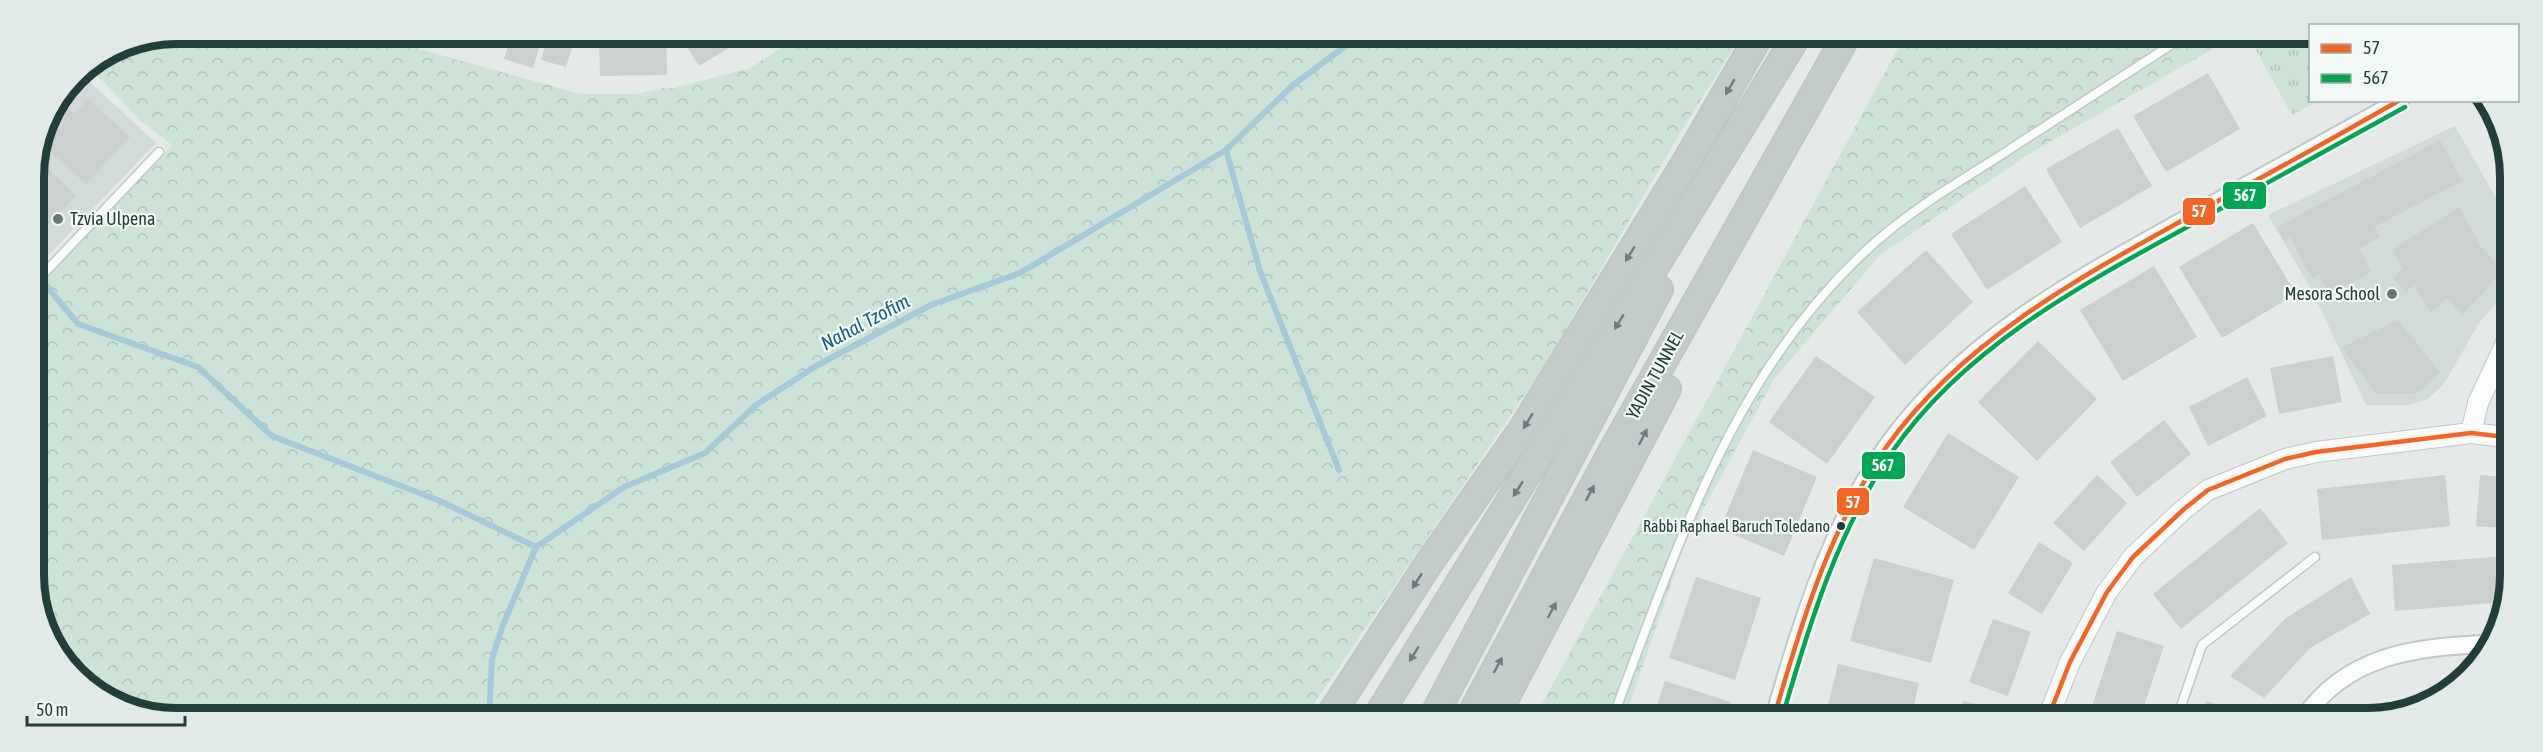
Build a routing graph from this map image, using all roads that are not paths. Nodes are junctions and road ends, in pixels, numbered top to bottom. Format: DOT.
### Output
graph roads {
  1 [pos="1754,44"];
  2 [pos="1792,44"];
  3 [pos="1843,44"];
  4 [pos="1843,44"];
  5 [pos="2172,44"];
  6 [pos="1762,95"];
  7 [pos="2397,102"];
  8 [pos="159,152"];
  9 [pos="44,273"];
  10 [pos="2500,355"];
  11 [pos="2471,433"];
  12 [pos="2500,436"];
  13 [pos="2315,557"];
  14 [pos="2480,644"];
  15 [pos="1335,708"];
  16 [pos="1383,708"];
  17 [pos="1438,708"];
  18 [pos="1475,708"];
  19 [pos="1500,708"];
  20 [pos="1616,708"];
  21 [pos="1777,708"];
  22 [pos="2052,708"];
  23 [pos="2180,708"];
  24 [pos="2312,708"];
  1 -- 15 [label="highway, one-way"];
  2 -- 6 [label="highway"];
  18 -- 3 [label="highway, YADIN TUNNEL, one-way"];
  19 -- 4 [label="highway, one-way"];
  5 -- 20 [label="lane"];
  6 -- 16 [label="highway, one-way"];
  6 -- 17 [label="highway, YADIN TUNNEL"];
  7 -- 21 [label="street"];
  8 -- 9 [label="lane"];
  10 -- 11 [label="street"];
  11 -- 12 [label="street"];
  11 -- 22 [label="street"];
  13 -- 23 [label="lane"];
  14 -- 24 [label="street"];
}
